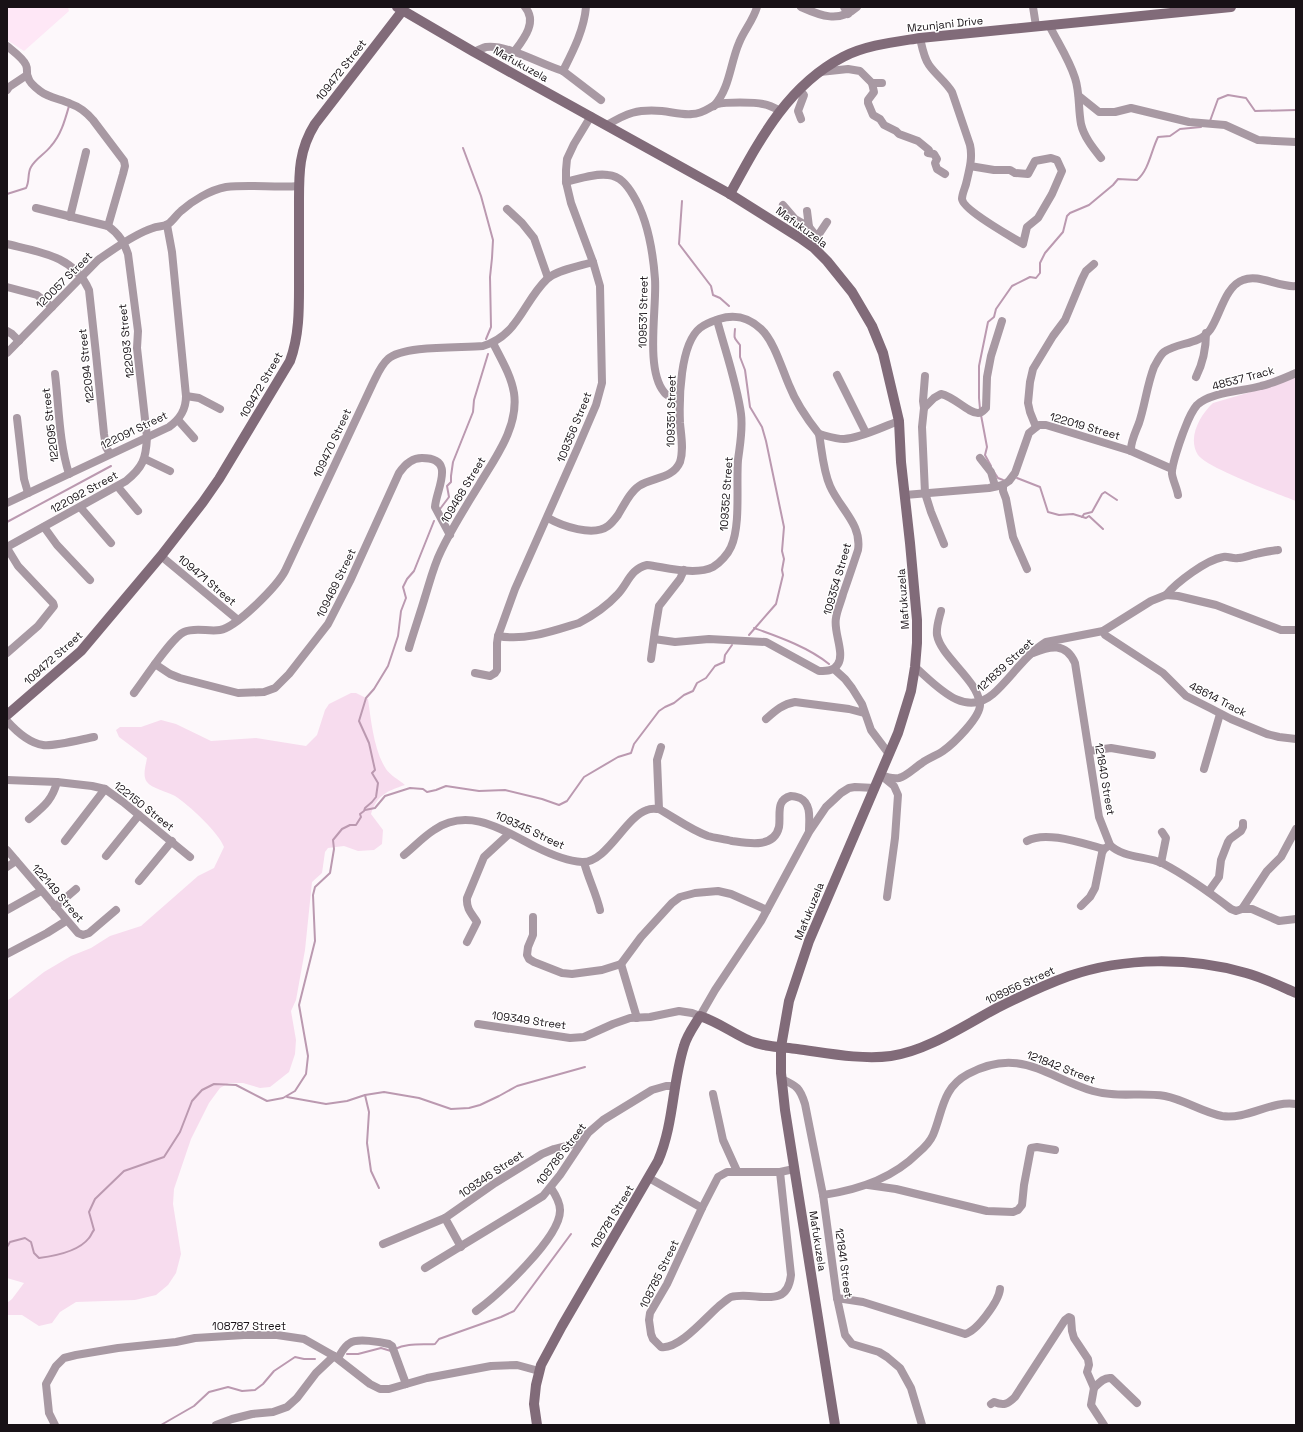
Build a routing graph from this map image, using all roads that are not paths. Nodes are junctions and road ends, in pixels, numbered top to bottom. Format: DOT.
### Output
graph roads {
  1 [pos="525,7"];
  2 [pos="586,7"];
  3 [pos="757,7"];
  4 [pos="801,7"];
  5 [pos="857,7"];
  6 [pos="1033,7"];
  7 [pos="1231,7"];
  8 [pos="1218,8"];
  9 [pos="400,9"];
  10 [pos="1194,9"];
  11 [pos="846,11"];
  12 [pos="1049,25"];
  13 [pos="1036,26"];
  14 [pos="920,38"];
  15 [pos="7,46"];
  16 [pos="474,52"];
  17 [pos="514,52"];
  18 [pos="563,71"];
  19 [pos="819,72"];
  20 [pos="27,75"];
  21 [pos="872,83"];
  22 [pos="882,83"];
  23 [pos="799,89"];
  24 [pos="7,90"];
  25 [pos="1079,96"];
  26 [pos="601,100"];
  27 [pos="714,106"];
  28 [pos="780,110"];
  29 [pos="591,116"];
  30 [pos="801,119"];
  31 [pos="607,125"];
  32 [pos="1296,142"];
  33 [pos="86,152"];
  34 [pos="1101,158"];
  35 [pos="970,166"];
  36 [pos="945,174"];
  37 [pos="566,182"];
  38 [pos="299,186"];
  39 [pos="730,194"];
  40 [pos="782,205"];
  41 [pos="36,208"];
  42 [pos="507,209"];
  43 [pos="806,211"];
  44 [pos="70,217"];
  45 [pos="827,222"];
  46 [pos="167,225"];
  47 [pos="108,226"];
  48 [pos="809,227"];
  49 [pos="817,237"];
  50 [pos="125,243"];
  51 [pos="7,244"];
  52 [pos="814,248"];
  53 [pos="593,262"];
  54 [pos="1094,264"];
  55 [pos="81,276"];
  56 [pos="548,278"];
  57 [pos="1296,286"];
  58 [pos="7,287"];
  59 [pos="52,307"];
  60 [pos="717,320"];
  61 [pos="1002,321"];
  62 [pos="7,331"];
  63 [pos="1206,334"];
  64 [pos="19,340"];
  65 [pos="492,343"];
  66 [pos="7,353"];
  67 [pos="1296,373"];
  68 [pos="55,374"];
  69 [pos="836,375"];
  70 [pos="925,376"];
  71 [pos="1196,378"];
  72 [pos="186,396"];
  73 [pos="680,399"];
  74 [pos="924,408"];
  75 [pos="220,409"];
  76 [pos="17,418"];
  77 [pos="178,420"];
  78 [pos="899,421"];
  79 [pos="1036,427"];
  80 [pos="866,433"];
  81 [pos="819,434"];
  82 [pos="147,437"];
  83 [pos="194,438"];
  84 [pos="1132,451"];
  85 [pos="110,454"];
  86 [pos="980,458"];
  87 [pos="145,459"];
  88 [pos="1172,470"];
  89 [pos="170,471"];
  90 [pos="69,474"];
  91 [pos="999,485"];
  92 [pos="118,487"];
  93 [pos="28,493"];
  94 [pos="925,493"];
  95 [pos="905,495"];
  96 [pos="1178,495"];
  97 [pos="7,503"];
  98 [pos="80,507"];
  99 [pos="138,511"];
  100 [pos="548,518"];
  101 [pos="44,527"];
  102 [pos="450,535"];
  103 [pos="111,542"];
  104 [pos="944,544"];
  105 [pos="7,548"];
  106 [pos="1278,550"];
  107 [pos="161,556"];
  108 [pos="1027,569"];
  109 [pos="684,570"];
  110 [pos="90,580"];
  111 [pos="1166,595"];
  112 [pos="941,611"];
  113 [pos="238,620"];
  114 [pos="1296,630"];
  115 [pos="1103,631"];
  116 [pos="498,636"];
  117 [pos="654,639"];
  118 [pos="408,648"];
  119 [pos="7,653"];
  120 [pos="1033,654"];
  121 [pos="652,659"];
  122 [pos="155,664"];
  123 [pos="915,667"];
  124 [pos="834,669"];
  125 [pos="475,673"];
  126 [pos="134,693"];
  127 [pos="979,702"];
  128 [pos="864,713"];
  129 [pos="1220,714"];
  130 [pos="7,715"];
  131 [pos="766,719"];
  132 [pos="7,721"];
  133 [pos="94,737"];
  134 [pos="1296,739"];
  135 [pos="661,747"];
  136 [pos="1089,751"];
  137 [pos="889,754"];
  138 [pos="1152,755"];
  139 [pos="1204,769"];
  140 [pos="881,775"];
  141 [pos="7,780"];
  142 [pos="57,782"];
  143 [pos="875,788"];
  144 [pos="105,789"];
  145 [pos="660,809"];
  146 [pos="139,815"];
  147 [pos="29,819"];
  148 [pos="1243,823"];
  149 [pos="1296,829"];
  150 [pos="809,832"];
  151 [pos="1162,832"];
  152 [pos="509,834"];
  153 [pos="65,841"];
  154 [pos="172,841"];
  155 [pos="1027,842"];
  156 [pos="1107,847"];
  157 [pos="7,850"];
  158 [pos="404,855"];
  159 [pos="106,856"];
  160 [pos="190,857"];
  161 [pos="16,861"];
  162 [pos="584,862"];
  163 [pos="1161,863"];
  164 [pos="7,867"];
  165 [pos="139,881"];
  166 [pos="76,889"];
  167 [pos="41,891"];
  168 [pos="1209,891"];
  169 [pos="887,897"];
  170 [pos="1081,906"];
  171 [pos="55,907"];
  172 [pos="1242,909"];
  173 [pos="7,910"];
  174 [pos="116,910"];
  175 [pos="600,910"];
  176 [pos="767,910"];
  177 [pos="533,917"];
  178 [pos="1296,919"];
  179 [pos="66,920"];
  180 [pos="467,942"];
  181 [pos="7,954"];
  182 [pos="621,964"];
  183 [pos="1296,993"];
  184 [pos="700,1016"];
  185 [pos="637,1018"];
  186 [pos="478,1024"];
  187 [pos="781,1047"];
  188 [pos="782,1079"];
  189 [pos="675,1086"];
  190 [pos="713,1094"];
  191 [pos="1296,1104"];
  192 [pos="581,1142"];
  193 [pos="1055,1150"];
  194 [pos="794,1169"];
  195 [pos="737,1171"];
  196 [pos="780,1172"];
  197 [pos="649,1178"];
  198 [pos="867,1185"];
  199 [pos="551,1188"];
  200 [pos="823,1195"];
  201 [pos="702,1208"];
  202 [pos="445,1218"];
  203 [pos="383,1244"];
  204 [pos="461,1247"];
  205 [pos="425,1268"];
  206 [pos="1000,1289"];
  207 [pos="837,1298"];
  208 [pos="476,1311"];
  209 [pos="336,1357"];
  210 [pos="539,1371"];
  211 [pos="406,1384"];
  212 [pos="1094,1388"];
  213 [pos="1137,1403"];
  214 [pos="991,1404"];
  215 [pos="55,1425"];
  216 [pos="216,1425"];
  217 [pos="537,1425"];
  218 [pos="835,1425"];
  219 [pos="922,1425"];
  220 [pos="1104,1425"];
  1 -- 17 [label="street"];
  2 -- 18 [label="street"];
  3 -- 27 [label="street"];
  4 -- 11 [label="street"];
  5 -- 11 [label="street"];
  6 -- 13 [label="street"];
  7 -- 8 [label="main road, Mzunjani Drive"];
  8 -- 10 [label="main road, Mzunjani Drive"];
  9 -- 16 [label="main road, Mafukuzela"];
  9 -- 38 [label="main road, 109472 Street"];
  10 -- 12 [label="main road, Mzunjani Drive"];
  12 -- 13 [label="main road, Mzunjani Drive"];
  12 -- 25 [label="street"];
  13 -- 14 [label="main road, Mzunjani Drive"];
  14 -- 19 [label="main road, Mzunjani Drive"];
  14 -- 35 [label="street"];
  15 -- 20 [label="street"];
  16 -- 17 [label="street"];
  16 -- 29 [label="main road, Mafukuzela"];
  17 -- 18 [label="street"];
  18 -- 26 [label="street"];
  19 -- 21 [label="street"];
  19 -- 23 [label="main road, Mzunjani Drive"];
  20 -- 24 [label="street"];
  20 -- 47 [label="street"];
  21 -- 22 [label="street"];
  21 -- 36 [label="street"];
  23 -- 28 [label="main road, Mzunjani Drive"];
  23 -- 30 [label="street"];
  25 -- 32 [label="street"];
  25 -- 34 [label="street"];
  27 -- 28 [label="street"];
  27 -- 31 [label="street"];
  28 -- 39 [label="main road, Mzunjani Drive"];
  29 -- 31 [label="main road, Mafukuzela"];
  29 -- 37 [label="street, 109356 Street"];
  31 -- 39 [label="main road, Mafukuzela"];
  33 -- 44 [label="street"];
  35 -- 35 [label="street"];
  37 -- 53 [label="street, 109356 Street"];
  37 -- 73 [label="street, 109531 Street"];
  38 -- 46 [label="street, 120057 Street"];
  38 -- 107 [label="main road, 109472 Street"];
  39 -- 52 [label="main road, Mafukuzela"];
  40 -- 48 [label="street"];
  41 -- 44 [label="street"];
  42 -- 56 [label="street"];
  43 -- 48 [label="street"];
  44 -- 47 [label="street"];
  45 -- 49 [label="street"];
  46 -- 50 [label="street, 120057 Street"];
  46 -- 72 [label="street, 122091 Street"];
  47 -- 50 [label="street"];
  48 -- 49 [label="street"];
  49 -- 52 [label="street"];
  50 -- 55 [label="street, 120057 Street"];
  50 -- 82 [label="street, 122093 Street"];
  51 -- 55 [label="street"];
  52 -- 78 [label="main road, Mafukuzela"];
  53 -- 56 [label="street"];
  53 -- 100 [label="street, 109356 Street"];
  54 -- 79 [label="street"];
  55 -- 59 [label="street, 120057 Street"];
  55 -- 85 [label="street, 122094 Street"];
  56 -- 65 [label="street, 109470 Street"];
  57 -- 63 [label="street"];
  58 -- 59 [label="street"];
  59 -- 64 [label="street, 120057 Street"];
  60 -- 73 [label="street, 109351 Street"];
  60 -- 81 [label="street, 109351 Street"];
  60 -- 109 [label="street, 109352 Street"];
  61 -- 74 [label="street"];
  62 -- 64 [label="street"];
  63 -- 71 [label="street"];
  63 -- 84 [label="street"];
  64 -- 66 [label="street, 120057 Street"];
  65 -- 102 [label="street, 109468 Street"];
  65 -- 113 [label="street, 109470 Street"];
  67 -- 88 [label="street, 48537 Track"];
  68 -- 90 [label="street, 122095 Street"];
  69 -- 80 [label="street"];
  70 -- 74 [label="street"];
  72 -- 75 [label="street"];
  72 -- 77 [label="street, 122091 Street"];
  73 -- 100 [label="street, 109351 Street"];
  74 -- 94 [label="street"];
  76 -- 93 [label="street"];
  77 -- 82 [label="street, 122091 Street"];
  77 -- 83 [label="street"];
  78 -- 80 [label="street"];
  78 -- 95 [label="main road, Mafukuzela"];
  79 -- 84 [label="street, 122019 Street"];
  79 -- 91 [label="street, 122019 Street"];
  80 -- 81 [label="street"];
  81 -- 124 [label="street, 109354 Street"];
  82 -- 85 [label="street, 122091 Street"];
  82 -- 87 [label="street"];
  84 -- 88 [label="street, 122019 Street"];
  85 -- 90 [label="street, 122091 Street"];
  86 -- 91 [label="street"];
  87 -- 89 [label="street"];
  87 -- 92 [label="street, 122092 Street"];
  88 -- 96 [label="street"];
  90 -- 93 [label="street, 122091 Street"];
  91 -- 94 [label="street"];
  91 -- 108 [label="street"];
  92 -- 98 [label="street, 122092 Street"];
  92 -- 99 [label="street"];
  93 -- 97 [label="street, 122091 Street"];
  94 -- 95 [label="street"];
  94 -- 104 [label="street"];
  95 -- 123 [label="main road, Mafukuzela"];
  98 -- 101 [label="street, 122092 Street"];
  98 -- 103 [label="street"];
  100 -- 116 [label="street, 109356 Street"];
  101 -- 105 [label="street, 122092 Street"];
  101 -- 110 [label="street"];
  102 -- 118 [label="street, 109468 Street"];
  102 -- 122 [label="street, 109469 Street"];
  105 -- 119 [label="street"];
  106 -- 111 [label="street"];
  107 -- 113 [label="street, 109471 Street"];
  107 -- 130 [label="main road, 109472 Street"];
  109 -- 116 [label="street, 109352 Street"];
  109 -- 117 [label="street"];
  111 -- 114 [label="street"];
  111 -- 115 [label="street, 121839 Street"];
  112 -- 127 [label="street"];
  113 -- 122 [label="street, 109470 Street"];
  115 -- 120 [label="street, 121839 Street"];
  115 -- 129 [label="street, 48614 Track"];
  116 -- 125 [label="street, 109356 Street"];
  117 -- 121 [label="street"];
  117 -- 124 [label="street"];
  120 -- 127 [label="street, 121839 Street"];
  120 -- 136 [label="street, 121840 Street"];
  122 -- 126 [label="street, 109470 Street"];
  123 -- 127 [label="street, 121839 Street"];
  123 -- 137 [label="main road, Mafukuzela"];
  124 -- 128 [label="street"];
  127 -- 140 [label="street"];
  128 -- 131 [label="street"];
  128 -- 137 [label="street"];
  129 -- 134 [label="street, 48614 Track"];
  129 -- 139 [label="street"];
  132 -- 133 [label="street"];
  135 -- 145 [label="street"];
  136 -- 138 [label="street"];
  136 -- 156 [label="street, 121840 Street"];
  137 -- 140 [label="main road, Mafukuzela"];
  140 -- 143 [label="main road, Mafukuzela"];
  140 -- 169 [label="street"];
  141 -- 142 [label="street, 122150 Street"];
  142 -- 144 [label="street, 122150 Street"];
  142 -- 147 [label="street"];
  143 -- 150 [label="street"];
  143 -- 187 [label="main road, Mafukuzela"];
  144 -- 146 [label="street, 122150 Street"];
  144 -- 153 [label="street"];
  145 -- 150 [label="street"];
  145 -- 162 [label="street"];
  146 -- 154 [label="street, 122150 Street"];
  146 -- 159 [label="street"];
  148 -- 168 [label="street"];
  149 -- 172 [label="street"];
  150 -- 176 [label="street"];
  151 -- 163 [label="street"];
  152 -- 158 [label="street, 109345 Street"];
  152 -- 162 [label="street, 109345 Street"];
  152 -- 180 [label="street"];
  154 -- 160 [label="street, 122150 Street"];
  154 -- 165 [label="street"];
  155 -- 156 [label="street"];
  156 -- 163 [label="street"];
  156 -- 170 [label="street"];
  157 -- 161 [label="street, 122149 Street"];
  161 -- 164 [label="street"];
  161 -- 167 [label="street, 122149 Street"];
  162 -- 175 [label="street"];
  163 -- 168 [label="street"];
  166 -- 171 [label="street"];
  167 -- 171 [label="street, 122149 Street"];
  167 -- 173 [label="street"];
  168 -- 172 [label="street"];
  171 -- 179 [label="street, 122149 Street"];
  172 -- 178 [label="street"];
  174 -- 179 [label="street, 122149 Street"];
  176 -- 182 [label="street"];
  176 -- 184 [label="street"];
  177 -- 182 [label="street"];
  179 -- 181 [label="street"];
  182 -- 185 [label="street"];
  183 -- 187 [label="main road, 108956 Street"];
  184 -- 185 [label="street, 109349 Street"];
  184 -- 187 [label="main road, 109349 Street"];
  184 -- 189 [label="main road, 108781 Street"];
  185 -- 186 [label="street, 109349 Street"];
  187 -- 188 [label="main road, Mafukuzela"];
  188 -- 194 [label="main road, Mafukuzela"];
  188 -- 200 [label="street, 121841 Street"];
  189 -- 192 [label="street, 108786 Street"];
  189 -- 197 [label="main road, 108781 Street"];
  190 -- 195 [label="street"];
  191 -- 198 [label="street, 121842 Street"];
  192 -- 199 [label="street, 108786 Street"];
  192 -- 202 [label="street, 109346 Street"];
  193 -- 198 [label="street"];
  194 -- 196 [label="street, 108785 Street"];
  194 -- 218 [label="main road, Mafukuzela"];
  195 -- 196 [label="street, 108785 Street"];
  195 -- 201 [label="street, 108785 Street"];
  196 -- 201 [label="street, 108785 Street"];
  197 -- 201 [label="street"];
  197 -- 210 [label="main road, 108781 Street"];
  198 -- 200 [label="street, 121842 Street"];
  199 -- 204 [label="street, 108786 Street"];
  199 -- 208 [label="street"];
  200 -- 207 [label="street, 121841 Street"];
  202 -- 203 [label="street, 109346 Street"];
  202 -- 204 [label="street"];
  204 -- 205 [label="street, 108786 Street"];
  206 -- 207 [label="street"];
  207 -- 219 [label="street, 121841 Street"];
  209 -- 211 [label="street, 108787 Street"];
  209 -- 211 [label="street"];
  209 -- 215 [label="street, 108787 Street"];
  209 -- 216 [label="street"];
  210 -- 211 [label="street, 108787 Street"];
  210 -- 217 [label="main road, 108781 Street"];
  212 -- 213 [label="street"];
  212 -- 214 [label="street"];
  212 -- 220 [label="street"];
}
